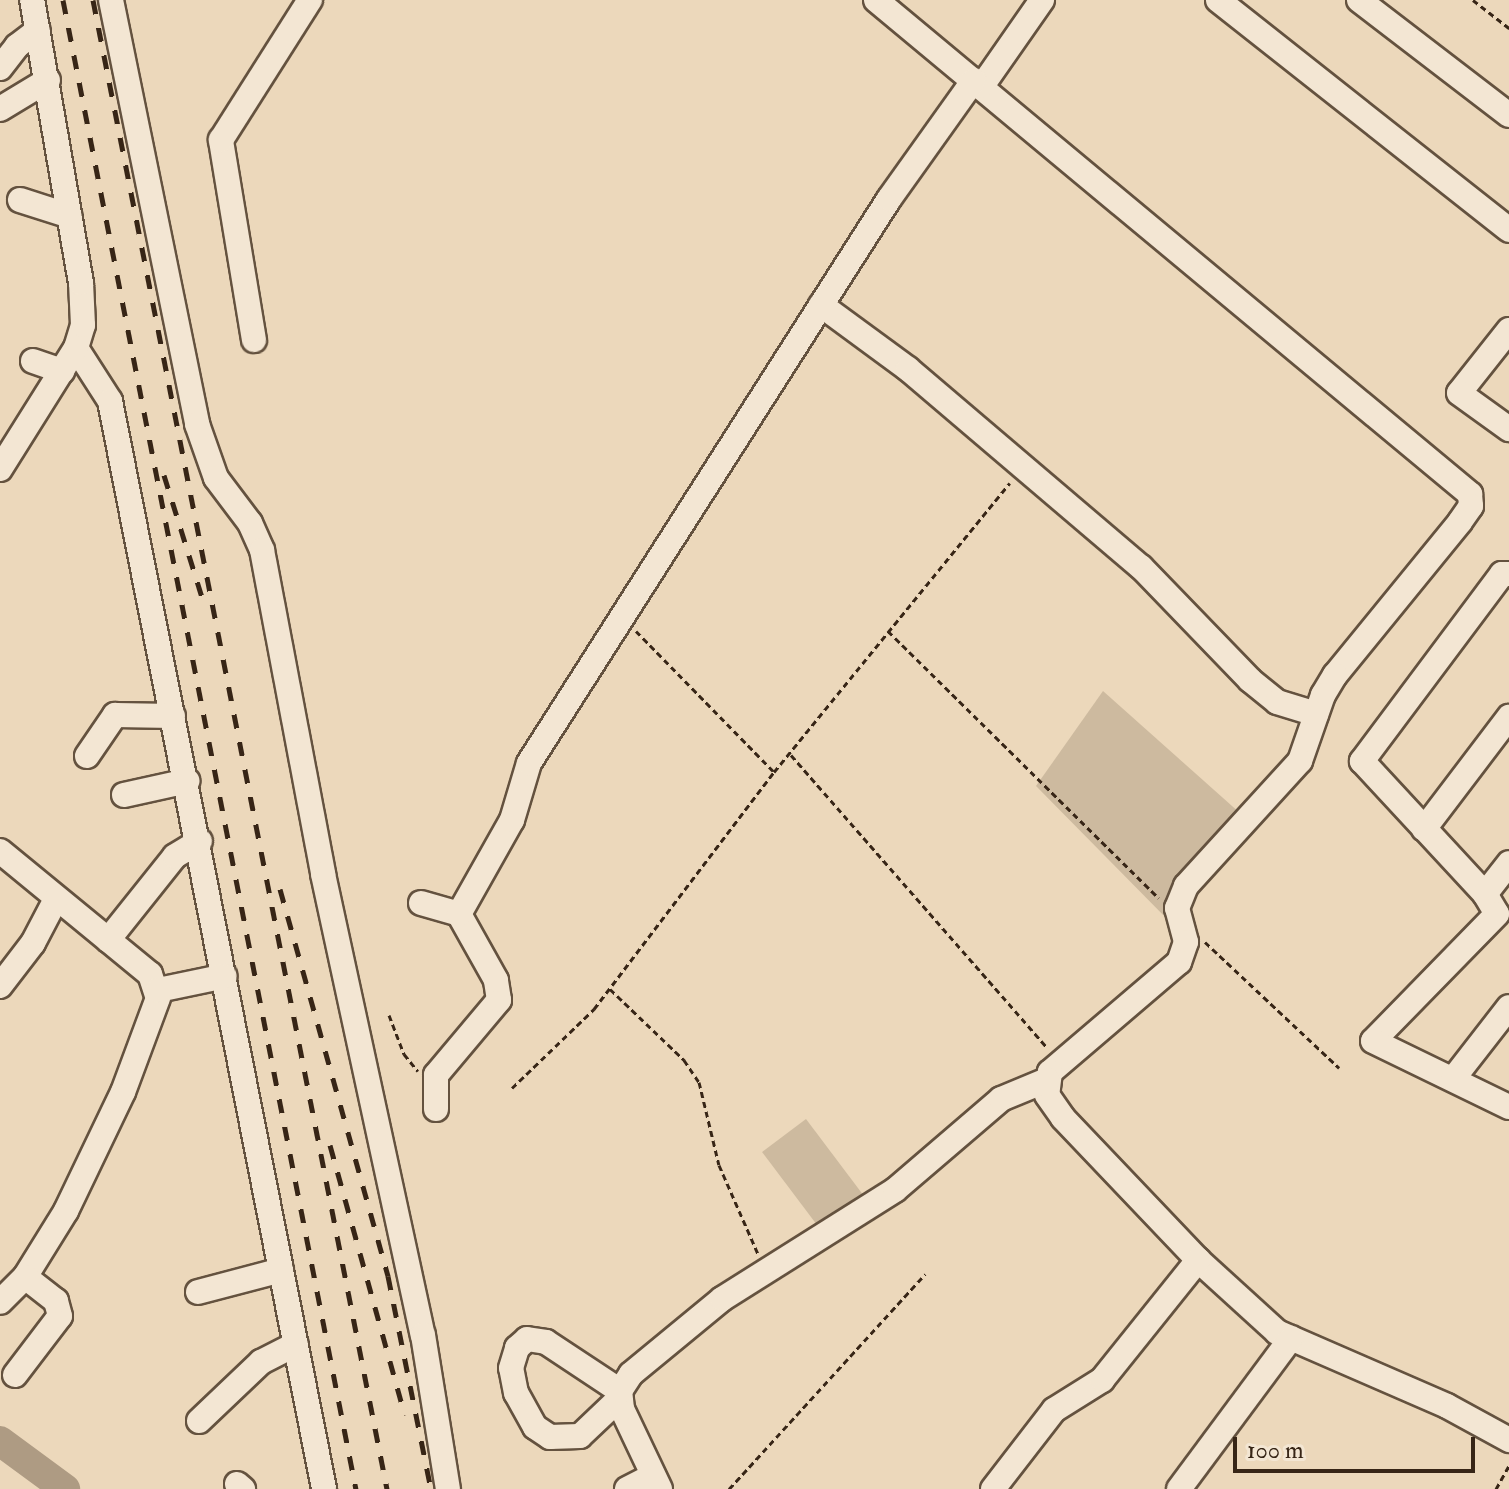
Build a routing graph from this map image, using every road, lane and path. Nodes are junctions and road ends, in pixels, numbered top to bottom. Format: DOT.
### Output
graph roads {
  1 [pos="32,0"];
  2 [pos="111,0"];
  3 [pos="310,0"];
  4 [pos="876,0"];
  5 [pos="1042,0"];
  6 [pos="1218,0"];
  7 [pos="1359,0"];
  8 [pos="1473,0"];
  9 [pos="1509,28"];
  10 [pos="38,30"];
  11 [pos="0,68"];
  12 [pos="48,80"];
  13 [pos="978,83"];
  14 [pos="0,109"];
  15 [pos="1509,115"];
  16 [pos="20,200"];
  17 [pos="70,216"];
  18 [pos="1509,230"];
  19 [pos="821,305"];
  20 [pos="1509,330"];
  21 [pos="254,340"];
  22 [pos="76,348"];
  23 [pos="33,361"];
  24 [pos="62,371"];
  25 [pos="1509,429"];
  26 [pos="4,454"];
  27 [pos="1023,467"];
  28 [pos="1509,574"];
  29 [pos="622,617"];
  30 [pos="888,631"];
  31 [pos="1316,714"];
  32 [pos="173,716"];
  33 [pos="1509,717"];
  34 [pos="791,755"];
  35 [pos="87,756"];
  36 [pos="774,772"];
  37 [pos="187,781"];
  38 [pos="124,795"];
  39 [pos="1424,829"];
  40 [pos="200,841"];
  41 [pos="0,851"];
  42 [pos="1509,863"];
  43 [pos="1485,894"];
  44 [pos="56,899"];
  45 [pos="421,903"];
  46 [pos="459,914"];
  47 [pos="1179,917"];
  48 [pos="1202,939"];
  49 [pos="108,940"];
  50 [pos="225,976"];
  51 [pos="0,986"];
  52 [pos="610,989"];
  53 [pos="158,990"];
  54 [pos="1509,1007"];
  55 [pos="389,1015"];
  56 [pos="1339,1068"];
  57 [pos="1054,1071"];
  58 [pos="1453,1079"];
  59 [pos="512,1088"];
  60 [pos="434,1097"];
  61 [pos="1509,1107"];
  62 [pos="1198,1260"];
  63 [pos="281,1270"];
  64 [pos="765,1272"];
  65 [pos="925,1274"];
  66 [pos="25,1277"];
  67 [pos="198,1292"];
  68 [pos="0,1302"];
  69 [pos="1291,1338"];
  70 [pos="296,1344"];
  71 [pos="15,1375"];
  72 [pos="620,1395"];
  73 [pos="199,1421"];
  74 [pos="1509,1440"];
  75 [pos="1509,1466"];
  76 [pos="656,1483"];
  77 [pos="324,1489"];
  78 [pos="448,1489"];
  79 [pos="627,1489"];
  80 [pos="729,1489"];
  81 [pos="993,1489"];
  82 [pos="1179,1489"];
  83 [pos="1496,1489"];
  1 -- 10 [label="street"];
  2 -- 78 [label="street"];
  3 -- 21 [label="street"];
  4 -- 13 [label="street"];
  5 -- 13 [label="street"];
  6 -- 18 [label="street"];
  7 -- 15 [label="street"];
  8 -- 9 [label="path"];
  10 -- 11 [label="street"];
  10 -- 12 [label="street"];
  12 -- 14 [label="street"];
  12 -- 17 [label="street"];
  13 -- 19 [label="street"];
  13 -- 31 [label="street"];
  16 -- 17 [label="street"];
  17 -- 22 [label="street"];
  19 -- 27 [label="street"];
  19 -- 29 [label="street"];
  20 -- 25 [label="street"];
  22 -- 24 [label="street"];
  22 -- 32 [label="street"];
  23 -- 24 [label="street"];
  24 -- 26 [label="street"];
  27 -- 30 [label="path"];
  27 -- 31 [label="street"];
  28 -- 39 [label="street"];
  29 -- 36 [label="path"];
  29 -- 46 [label="street"];
  30 -- 34 [label="path"];
  30 -- 47 [label="path"];
  31 -- 47 [label="street"];
  32 -- 35 [label="street"];
  32 -- 37 [label="street"];
  33 -- 39 [label="street"];
  34 -- 36 [label="path"];
  34 -- 57 [label="path"];
  36 -- 52 [label="path"];
  37 -- 38 [label="street"];
  37 -- 40 [label="street"];
  39 -- 43 [label="street"];
  40 -- 49 [label="street"];
  40 -- 50 [label="street"];
  41 -- 44 [label="street"];
  42 -- 43 [label="street"];
  43 -- 58 [label="street"];
  44 -- 49 [label="street"];
  44 -- 51 [label="street"];
  45 -- 46 [label="street"];
  46 -- 60 [label="street"];
  47 -- 57 [label="street"];
  48 -- 56 [label="path"];
  49 -- 53 [label="street"];
  50 -- 53 [label="street"];
  50 -- 63 [label="street"];
  52 -- 59 [label="path"];
  52 -- 64 [label="path"];
  53 -- 66 [label="street"];
  54 -- 58 [label="street"];
  55 -- 60 [label="path"];
  57 -- 62 [label="street"];
  57 -- 64 [label="street"];
  58 -- 61 [label="street"];
  62 -- 69 [label="street"];
  62 -- 81 [label="street"];
  63 -- 67 [label="street"];
  63 -- 70 [label="street"];
  64 -- 72 [label="street"];
  65 -- 80 [label="path"];
  66 -- 68 [label="street"];
  66 -- 71 [label="street"];
  69 -- 74 [label="street"];
  69 -- 82 [label="street"];
  70 -- 73 [label="street"];
  70 -- 77 [label="street"];
  72 -- 72 [label="street"];
  72 -- 76 [label="street"];
  75 -- 83 [label="path"];
  76 -- 79 [label="street"];
}
